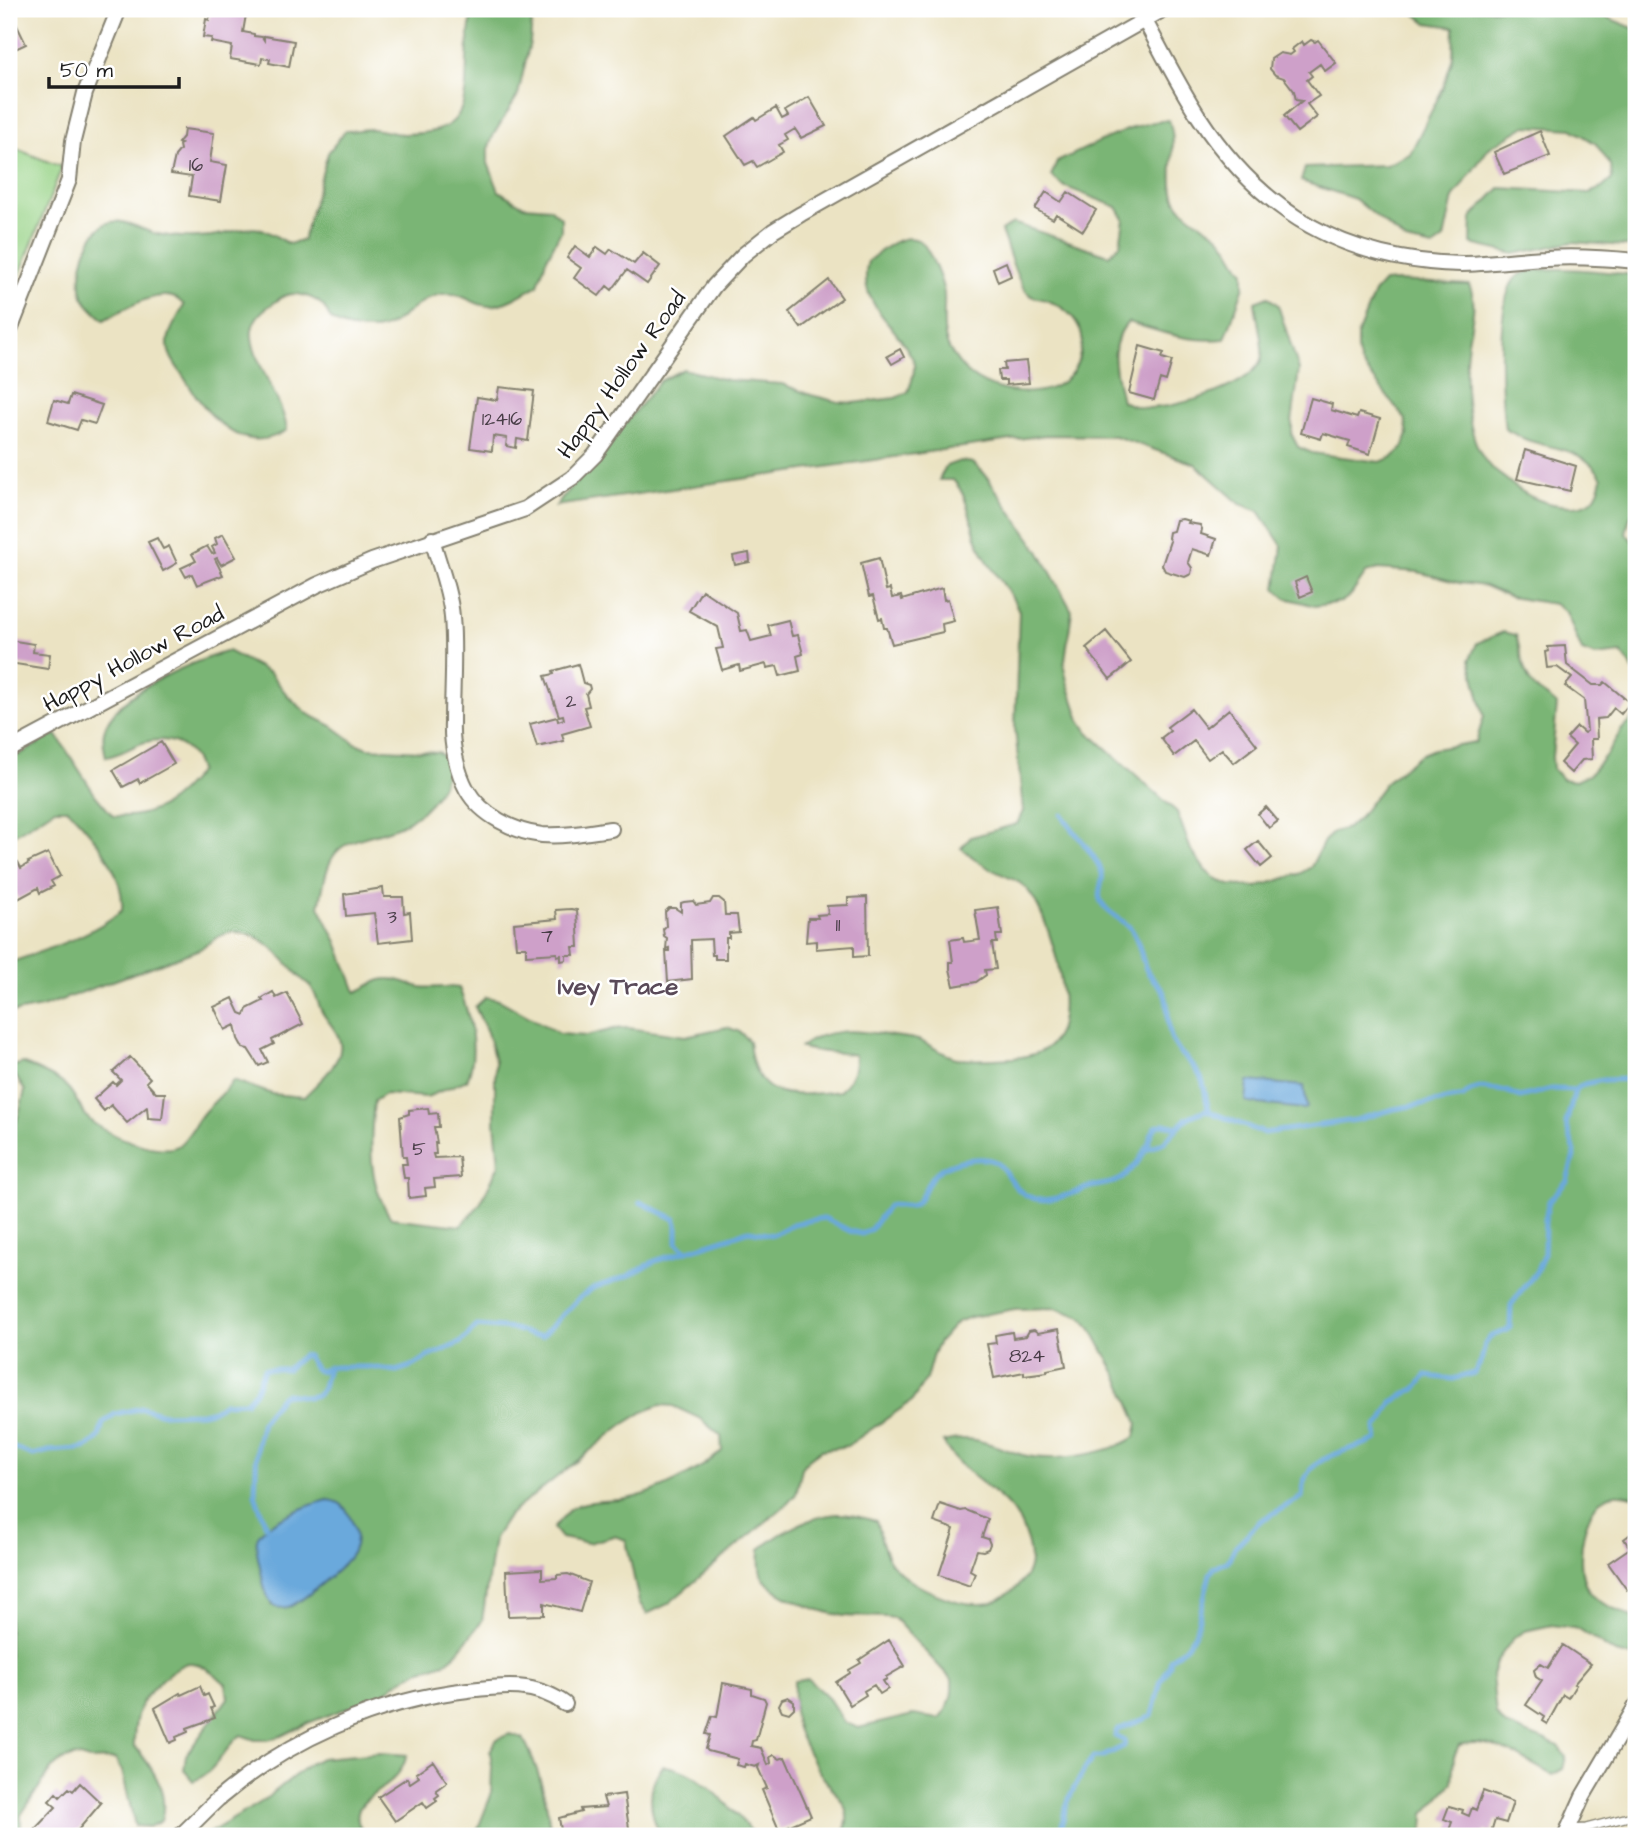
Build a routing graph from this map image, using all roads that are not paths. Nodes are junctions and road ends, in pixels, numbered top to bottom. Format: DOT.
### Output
graph roads {
  1 [pos="119,9"];
  2 [pos="1164,9"];
  3 [pos="1144,19"];
  4 [pos="1636,261"];
  5 [pos="9,333"];
  6 [pos="432,540"];
  7 [pos="9,750"];
  8 [pos="611,830"];
  9 [pos="565,1704"];
  10 [pos="1636,1706"];
  11 [pos="1636,1815"];
  12 [pos="1567,1832"];
  13 [pos="180,1836"];
  1 -- 5 [label="street"];
  2 -- 3 [label="street, Happy Hollow Road"];
  3 -- 4 [label="street"];
  3 -- 6 [label="street, Happy Hollow Road"];
  6 -- 7 [label="street, Happy Hollow Road"];
  6 -- 8 [label="street"];
  9 -- 13 [label="street"];
  10 -- 12 [label="street"];
  11 -- 12 [label="lane"];
}
